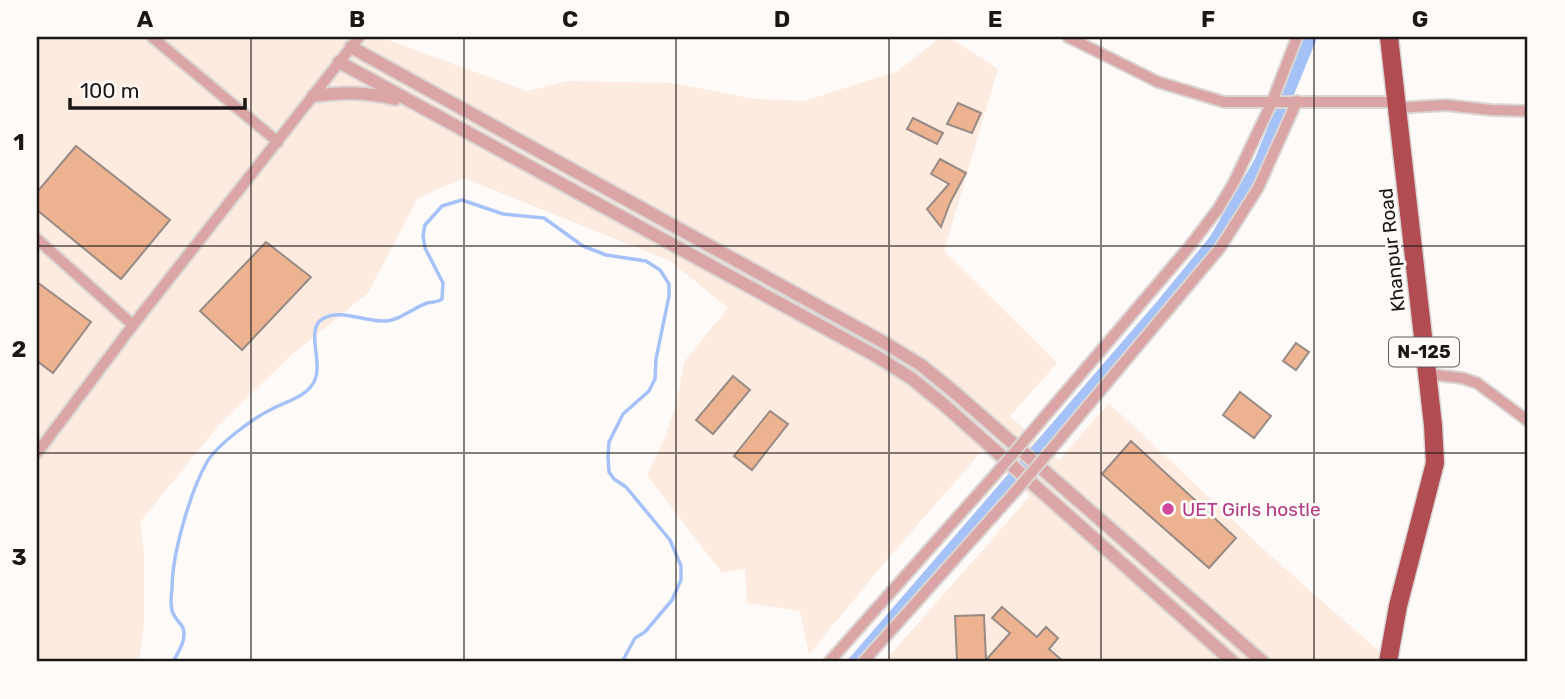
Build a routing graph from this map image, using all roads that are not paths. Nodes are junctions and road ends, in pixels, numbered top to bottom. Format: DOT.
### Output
graph roads {
  1 [pos="152,37"];
  2 [pos="1068,37"];
  3 [pos="1297,37"];
  4 [pos="1388,37"];
  5 [pos="355,42"];
  6 [pos="339,62"];
  7 [pos="313,96"];
  8 [pos="1294,101"];
  9 [pos="410,102"];
  10 [pos="1275,102"];
  11 [pos="1396,105"];
  12 [pos="1528,111"];
  13 [pos="278,142"];
  14 [pos="37,239"];
  15 [pos="133,325"];
  16 [pos="1427,374"];
  17 [pos="1528,421"];
  18 [pos="37,453"];
  19 [pos="829,662"];
  20 [pos="863,662"];
  21 [pos="1233,662"];
  22 [pos="1264,662"];
  23 [pos="1388,662"];
  1 -- 13 [label="street"];
  2 -- 10 [label="street"];
  3 -- 10 [label="street"];
  4 -- 11 [label="highway, Khanpur Road / N-125"];
  5 -- 6 [label="street"];
  5 -- 22 [label="street"];
  6 -- 7 [label="street"];
  6 -- 9 [label="street"];
  7 -- 9 [label="street"];
  7 -- 13 [label="street"];
  8 -- 10 [label="street"];
  8 -- 11 [label="street"];
  8 -- 20 [label="street, bridge"];
  9 -- 21 [label="street"];
  10 -- 19 [label="street, bridge"];
  11 -- 12 [label="street"];
  11 -- 16 [label="highway, Khanpur Road / N-125"];
  13 -- 15 [label="street"];
  14 -- 15 [label="street"];
  15 -- 18 [label="street"];
  16 -- 17 [label="street"];
  16 -- 23 [label="highway, Khanpur Road / N-125"];
}
